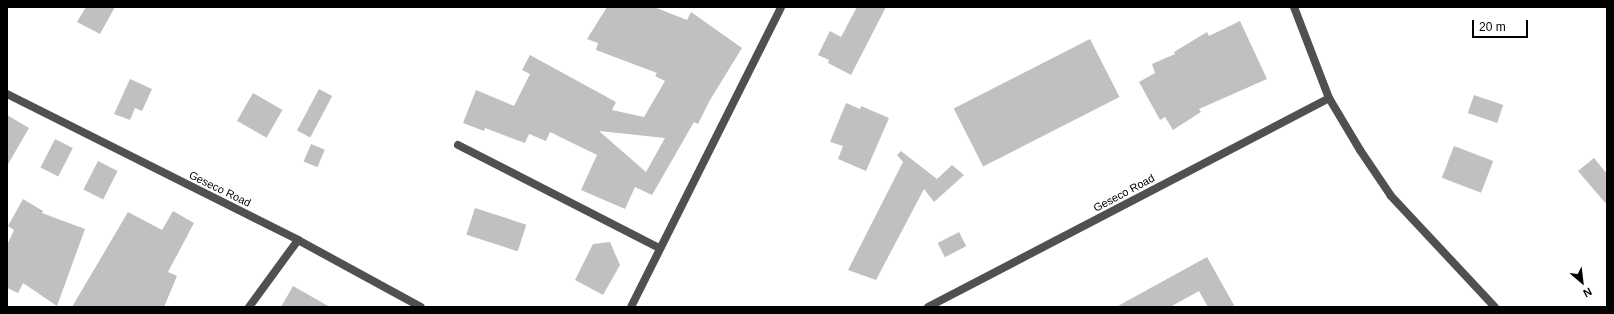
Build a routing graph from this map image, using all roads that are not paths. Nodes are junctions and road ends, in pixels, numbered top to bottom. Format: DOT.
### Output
graph roads {
  1 [pos="781,7"];
  2 [pos="1294,7"];
  3 [pos="7,94"];
  4 [pos="1329,98"];
  5 [pos="458,145"];
  6 [pos="298,240"];
  7 [pos="659,248"];
  8 [pos="249,307"];
  9 [pos="421,307"];
  10 [pos="631,307"];
  11 [pos="928,307"];
  12 [pos="1495,307"];
  1 -- 7 [label="street"];
  2 -- 4 [label="street"];
  3 -- 6 [label="street, Geseco Road"];
  4 -- 11 [label="street, Geseco Road"];
  4 -- 12 [label="street"];
  5 -- 7 [label="street"];
  6 -- 8 [label="street"];
  6 -- 9 [label="street, Geseco Road"];
  7 -- 10 [label="street"];
}
